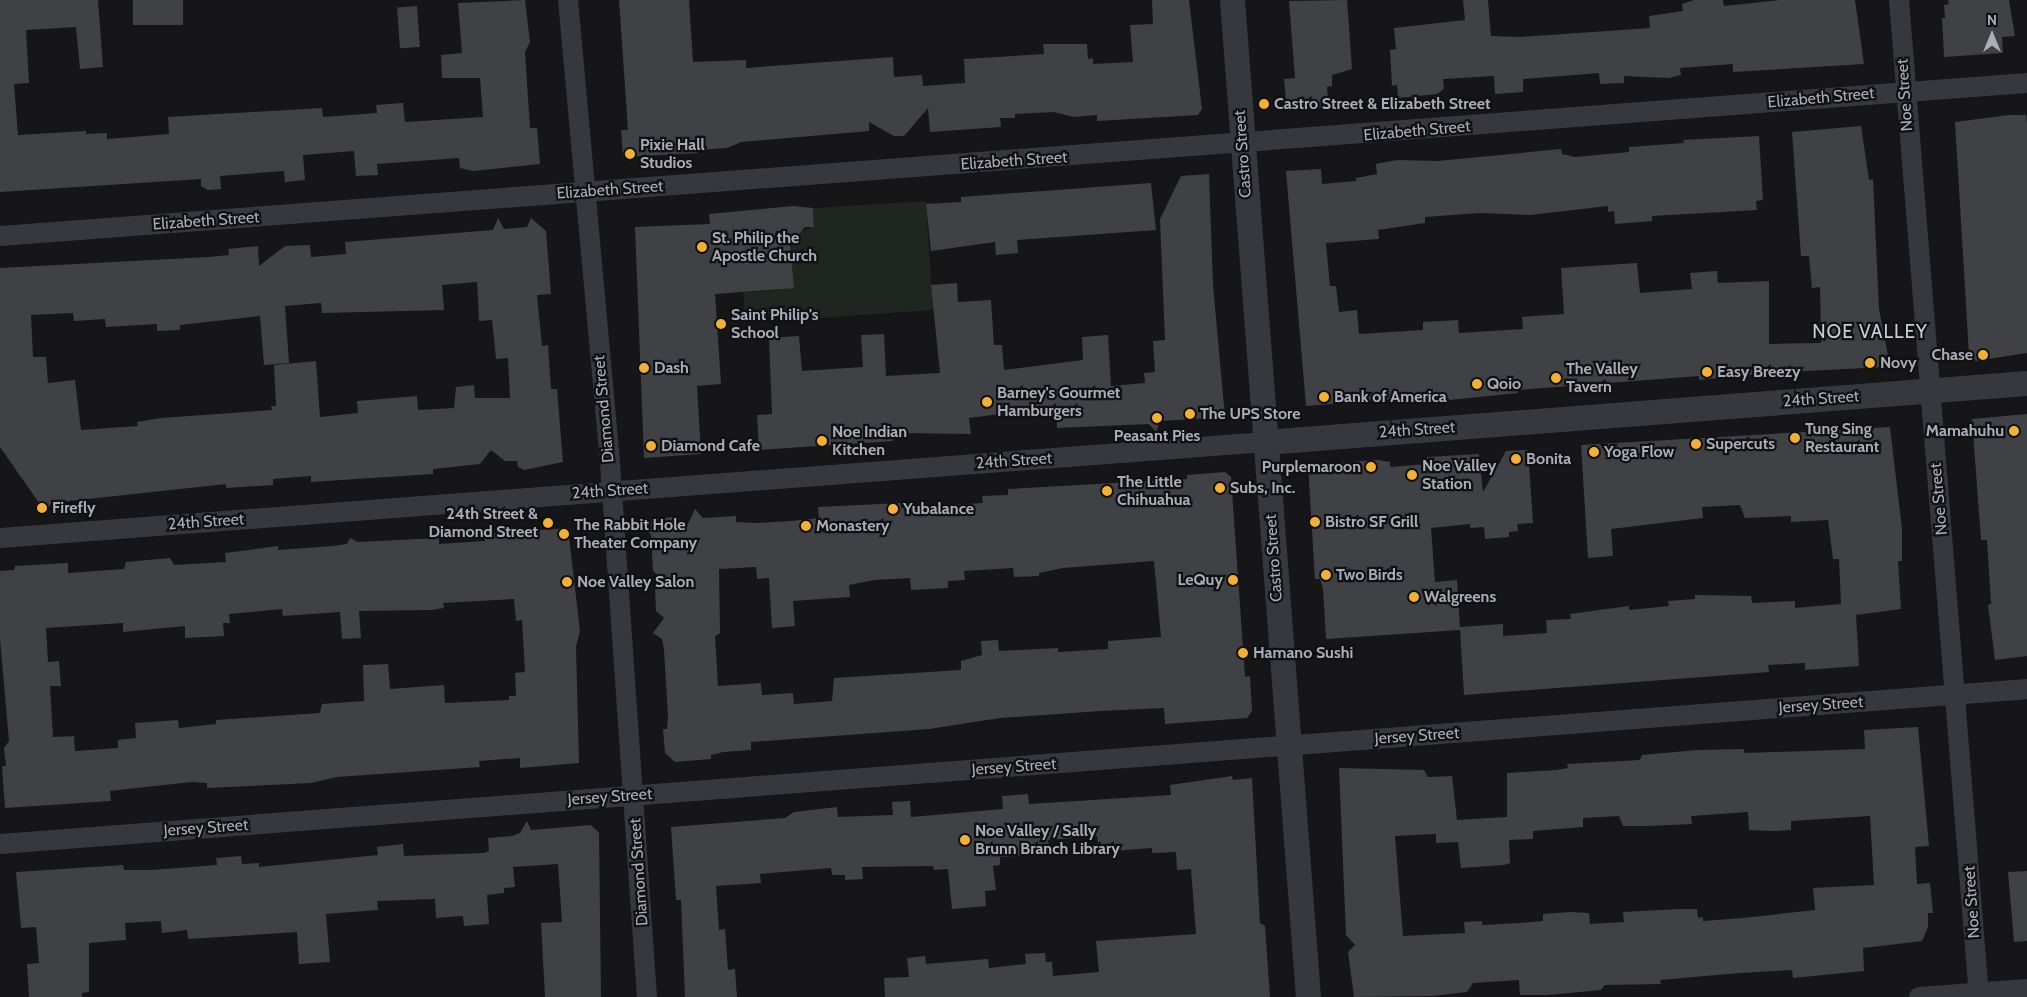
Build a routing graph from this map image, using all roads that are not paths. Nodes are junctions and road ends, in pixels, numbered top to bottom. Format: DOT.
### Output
graph roads {
  1 [pos="568,0"];
  2 [pos="1232,0"];
  3 [pos="1899,0"];
  4 [pos="2027,83"];
  5 [pos="1904,92"];
  6 [pos="1243,144"];
  7 [pos="584,192"];
  8 [pos="0,236"];
  9 [pos="2027,383"];
  10 [pos="1929,390"];
  11 [pos="1265,442"];
  12 [pos="612,491"];
  13 [pos="0,538"];
  14 [pos="2027,689"];
  15 [pos="1956,694"];
  16 [pos="1289,746"];
  17 [pos="633,795"];
  18 [pos="0,844"];
  19 [pos="2027,989"];
  20 [pos="1979,995"];
  21 [pos="648,997"];
  22 [pos="1308,997"];
  23 [pos="1919,997"];
  1 -- 7 [label="street, Diamond Street"];
  2 -- 6 [label="street, Castro Street"];
  3 -- 5 [label="street, Noe Street"];
  4 -- 5 [label="street, Elizabeth Street"];
  5 -- 6 [label="street, Elizabeth Street"];
  5 -- 10 [label="street, Noe Street"];
  6 -- 7 [label="street, Elizabeth Street"];
  6 -- 11 [label="street, Castro Street"];
  7 -- 8 [label="street, Elizabeth Street"];
  7 -- 12 [label="street, Diamond Street"];
  9 -- 10 [label="street, 24th Street"];
  10 -- 11 [label="street, 24th Street"];
  10 -- 15 [label="street, Noe Street"];
  11 -- 12 [label="street, 24th Street"];
  11 -- 16 [label="street, Castro Street"];
  12 -- 13 [label="street, 24th Street"];
  12 -- 17 [label="street, Diamond Street"];
  14 -- 15 [label="street, Jersey Street"];
  15 -- 16 [label="street, Jersey Street"];
  15 -- 20 [label="street, Noe Street"];
  16 -- 17 [label="street, Jersey Street"];
  16 -- 22 [label="street, Castro Street"];
  17 -- 18 [label="street, Jersey Street"];
  17 -- 21 [label="street, Diamond Street"];
  19 -- 20 [label="street"];
  20 -- 23 [label="street"];
}
